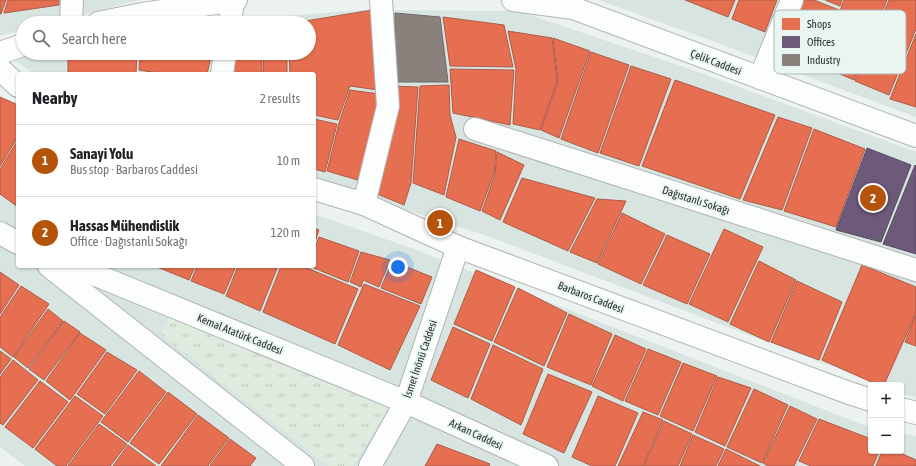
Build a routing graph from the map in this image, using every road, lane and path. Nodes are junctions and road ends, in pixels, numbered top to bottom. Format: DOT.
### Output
graph roads {
  1 [pos="72,0"];
  2 [pos="235,0"];
  3 [pos="381,0"];
  4 [pos="513,0"];
  5 [pos="792,0"];
  6 [pos="573,4"];
  7 [pos="788,10"];
  8 [pos="71,16"];
  9 [pos="132,16"];
  10 [pos="232,16"];
  11 [pos="774,44"];
  12 [pos="16,48"];
  13 [pos="0,54"];
  14 [pos="224,60"];
  15 [pos="0,69"];
  16 [pos="222,72"];
  17 [pos="760,78"];
  18 [pos="16,84"];
  19 [pos="476,129"];
  20 [pos="916,136"];
  21 [pos="316,190"];
  22 [pos="364,204"];
  23 [pos="0,233"];
  24 [pos="16,241"];
  25 [pos="458,247"];
  26 [pos="52,268"];
  27 [pos="79,268"];
  28 [pos="916,270"];
  29 [pos="868,399"];
  30 [pos="406,402"];
  31 [pos="904,410"];
  32 [pos="916,414"];
  33 [pos="303,466"];
  34 [pos="370,466"];
  35 [pos="547,466"];
  1 -- 8 [label="street"];
  2 -- 9 [label="street"];
  2 -- 10 [label="street"];
  3 -- 22 [label="street"];
  4 -- 6 [label="street, Çelik Caddesi"];
  5 -- 7 [label="street"];
  6 -- 17 [label="street, Çelik Caddesi"];
  11 -- 17 [label="street"];
  12 -- 13 [label="street"];
  14 -- 16 [label="street"];
  15 -- 18 [label="street"];
  17 -- 20 [label="street, Çelik Caddesi"];
  19 -- 28 [label="street, Dağıstanlı Sokağı"];
  21 -- 22 [label="street, Barbaros Caddesi"];
  22 -- 25 [label="street, Barbaros Caddesi"];
  23 -- 24 [label="street"];
  25 -- 29 [label="street, Barbaros Caddesi"];
  25 -- 30 [label="street, İsmet İnönü Caddesi"];
  26 -- 33 [label="street"];
  27 -- 30 [label="street, Kemal Atatürk Caddesi"];
  30 -- 34 [label="street, İsmet İnönü Caddesi"];
  30 -- 35 [label="street, Arkan Caddesi"];
  31 -- 32 [label="street"];
}
